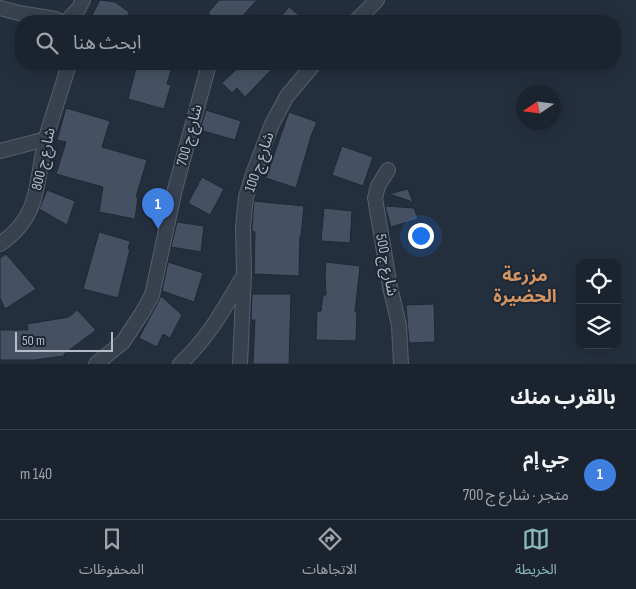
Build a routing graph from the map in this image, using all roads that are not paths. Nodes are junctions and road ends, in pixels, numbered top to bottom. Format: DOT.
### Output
graph roads {
  1 [pos="83,0"];
  2 [pos="377,0"];
  3 [pos="0,8"];
  4 [pos="31,15"];
  5 [pos="73,15"];
  6 [pos="362,15"];
  7 [pos="67,70"];
  8 [pos="207,70"];
  9 [pos="309,70"];
  10 [pos="46,139"];
  11 [pos="0,151"];
  12 [pos="388,170"];
  13 [pos="0,244"];
  14 [pos="244,274"];
  15 [pos="96,364"];
  16 [pos="180,364"];
  17 [pos="240,364"];
  18 [pos="401,364"];
  1 -- 5 [label="street"];
  2 -- 6 [label="street"];
  3 -- 4 [label="street"];
  7 -- 10 [label="street, شارع ج 800"];
  8 -- 15 [label="street, شارع ج 700"];
  9 -- 14 [label="street, شارع ج 100"];
  10 -- 11 [label="street"];
  10 -- 13 [label="street, شارع ج 800"];
  12 -- 18 [label="street, شارع ج 500"];
  14 -- 16 [label="street"];
  14 -- 17 [label="street, شارع ج 100"];
}
